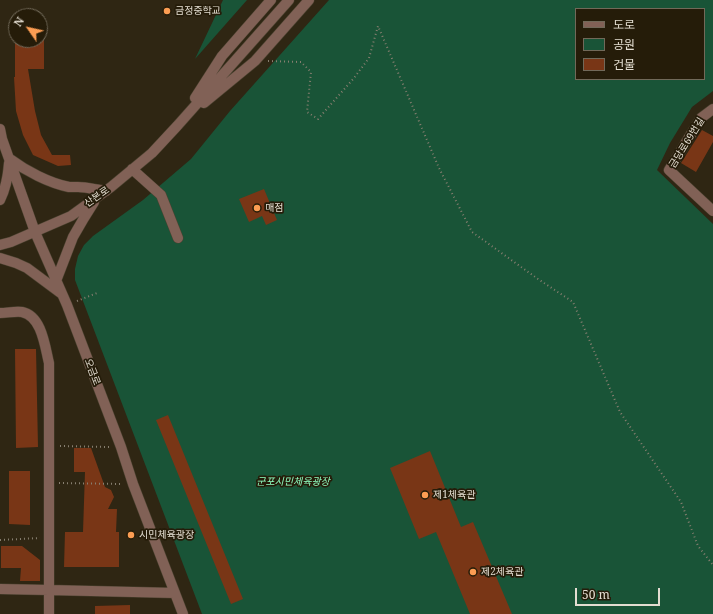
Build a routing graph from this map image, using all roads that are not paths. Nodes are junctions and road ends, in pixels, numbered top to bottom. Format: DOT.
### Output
graph roads {
  1 [pos="271,0"];
  2 [pos="289,0"];
  3 [pos="309,0"];
  4 [pos="713,109"];
  5 [pos="178,125"];
  6 [pos="0,129"];
  7 [pos="10,159"];
  8 [pos="132,169"];
  9 [pos="106,191"];
  10 [pos="96,198"];
  11 [pos="0,200"];
  12 [pos="712,208"];
  13 [pos="35,232"];
  14 [pos="178,238"];
  15 [pos="0,245"];
  16 [pos="0,258"];
  17 [pos="56,281"];
  18 [pos="62,294"];
  19 [pos="0,313"];
  20 [pos="0,589"];
  21 [pos="49,590"];
  22 [pos="175,593"];
  23 [pos="49,614"];
  24 [pos="184,614"];
  1 -- 5 [label="street, 산본로"];
  2 -- 5 [label="street, 산본로"];
  3 -- 5 [label="street, 산본로"];
  4 -- 12 [label="street, 금당로69번길"];
  5 -- 8 [label="street, 산본로"];
  6 -- 7 [label="street, 오금로"];
  7 -- 9 [label="street"];
  7 -- 11 [label="street"];
  7 -- 13 [label="street, 오금로"];
  8 -- 9 [label="street, 산본로"];
  8 -- 14 [label="street"];
  9 -- 10 [label="street, 산본로"];
  10 -- 13 [label="street, 산본로"];
  10 -- 17 [label="street"];
  13 -- 15 [label="street, 산본로"];
  13 -- 17 [label="street, 오금로"];
  16 -- 18 [label="street"];
  17 -- 18 [label="street, 오금로"];
  18 -- 22 [label="street, 오금로"];
  19 -- 21 [label="street"];
  20 -- 21 [label="street"];
  21 -- 22 [label="street"];
  21 -- 23 [label="street"];
  22 -- 24 [label="street, 오금로"];
}
